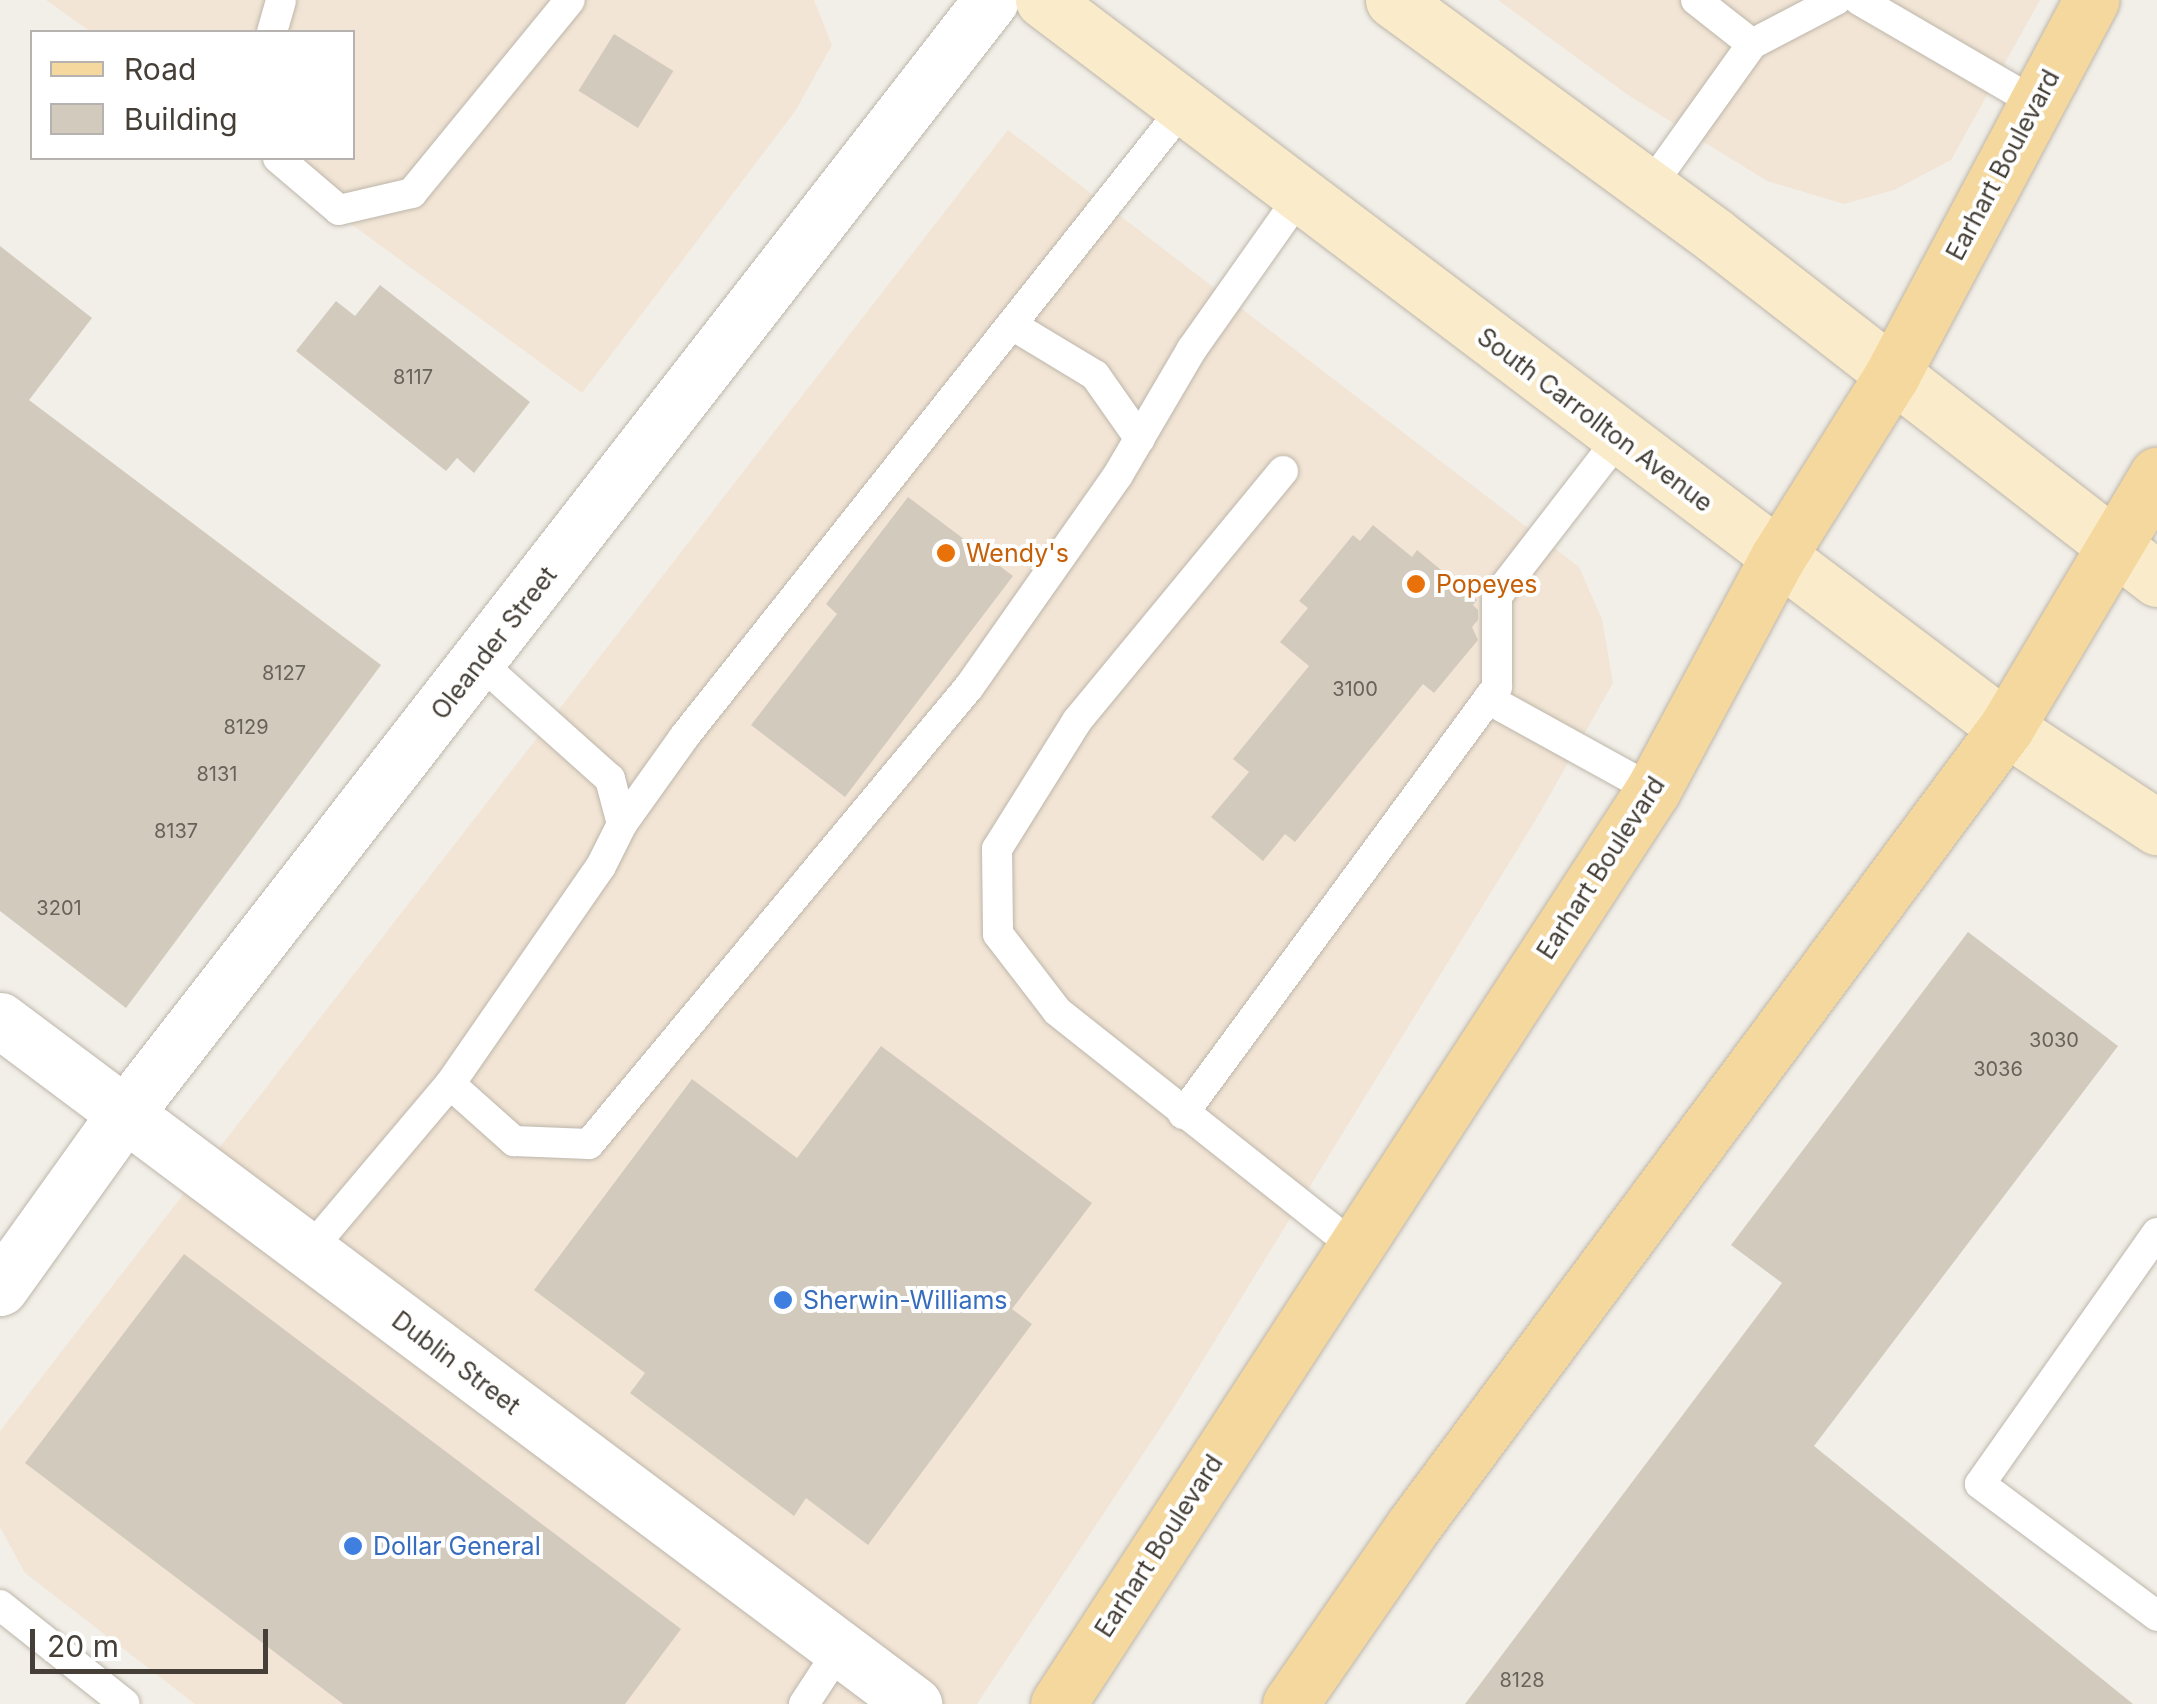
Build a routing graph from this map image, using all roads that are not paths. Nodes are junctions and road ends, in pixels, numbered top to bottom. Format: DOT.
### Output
graph roads {
  1 [pos="281,0"];
  2 [pos="570,0"];
  3 [pos="991,0"];
  4 [pos="1044,0"];
  5 [pos="1393,0"];
  6 [pos="1696,0"];
  7 [pos="1836,0"];
  8 [pos="1859,0"];
  9 [pos="2090,0"];
  10 [pos="273,30"];
  11 [pos="1752,44"];
  12 [pos="2036,102"];
  13 [pos="1184,107"];
  14 [pos="280,160"];
  15 [pos="1649,188"];
  16 [pos="1300,196"];
  17 [pos="1012,325"];
  18 [pos="1892,375"];
  19 [pos="1619,438"];
  20 [pos="1140,439"];
  21 [pos="1283,472"];
  22 [pos="2157,475"];
  23 [pos="2112,548"];
  24 [pos="1778,557"];
  25 [pos="2157,579"];
  26 [pos="479,662"];
  27 [pos="1488,699"];
  28 [pos="2006,728"];
  29 [pos="1653,790"];
  30 [pos="622,824"];
  31 [pos="2157,826"];
  32 [pos="0,1020"];
  33 [pos="450,1084"];
  34 [pos="1183,1114"];
  35 [pos="124,1115"];
  36 [pos="2157,1233"];
  37 [pos="1354,1246"];
  38 [pos="308,1252"];
  39 [pos="0,1288"];
  40 [pos="0,1605"];
  41 [pos="2157,1616"];
  42 [pos="840,1649"];
  43 [pos="124,1704"];
  44 [pos="804,1704"];
  45 [pos="914,1704"];
  46 [pos="1058,1704"];
  47 [pos="1290,1704"];
  1 -- 10 [label="lane"];
  2 -- 14 [label="lane"];
  3 -- 26 [label="street, Oleander Street"];
  4 -- 13 [label="main road, South Carrollton Avenue"];
  5 -- 15 [label="main road"];
  6 -- 11 [label="lane"];
  7 -- 11 [label="lane"];
  8 -- 12 [label="lane"];
  9 -- 12 [label="main road, Earhart Boulevard"];
  11 -- 15 [label="lane"];
  12 -- 18 [label="main road, Earhart Boulevard"];
  13 -- 16 [label="main road, South Carrollton Avenue"];
  13 -- 17 [label="lane"];
  15 -- 18 [label="main road"];
  16 -- 19 [label="main road, South Carrollton Avenue"];
  16 -- 20 [label="lane"];
  17 -- 20 [label="lane"];
  17 -- 30 [label="lane"];
  18 -- 23 [label="main road"];
  18 -- 24 [label="main road, Earhart Boulevard"];
  19 -- 24 [label="main road, South Carrollton Avenue"];
  19 -- 27 [label="lane"];
  20 -- 33 [label="lane"];
  21 -- 34 [label="lane"];
  22 -- 23 [label="main road"];
  23 -- 25 [label="main road"];
  23 -- 28 [label="main road"];
  24 -- 28 [label="main road, South Carrollton Avenue"];
  24 -- 29 [label="main road, Earhart Boulevard"];
  26 -- 30 [label="lane"];
  26 -- 35 [label="street, Oleander Street"];
  27 -- 29 [label="lane"];
  27 -- 34 [label="lane"];
  28 -- 31 [label="main road, South Carrollton Avenue"];
  28 -- 47 [label="main road"];
  29 -- 37 [label="main road, Earhart Boulevard"];
  30 -- 33 [label="lane"];
  32 -- 35 [label="street, Dublin Street"];
  33 -- 38 [label="lane"];
  34 -- 37 [label="lane"];
  35 -- 38 [label="street, Dublin Street"];
  35 -- 39 [label="street, Oleander Street"];
  36 -- 41 [label="lane"];
  37 -- 46 [label="main road, Earhart Boulevard"];
  38 -- 42 [label="street, Dublin Street"];
  40 -- 43 [label="lane"];
  42 -- 44 [label="lane"];
  42 -- 45 [label="street, Dublin Street"];
}
